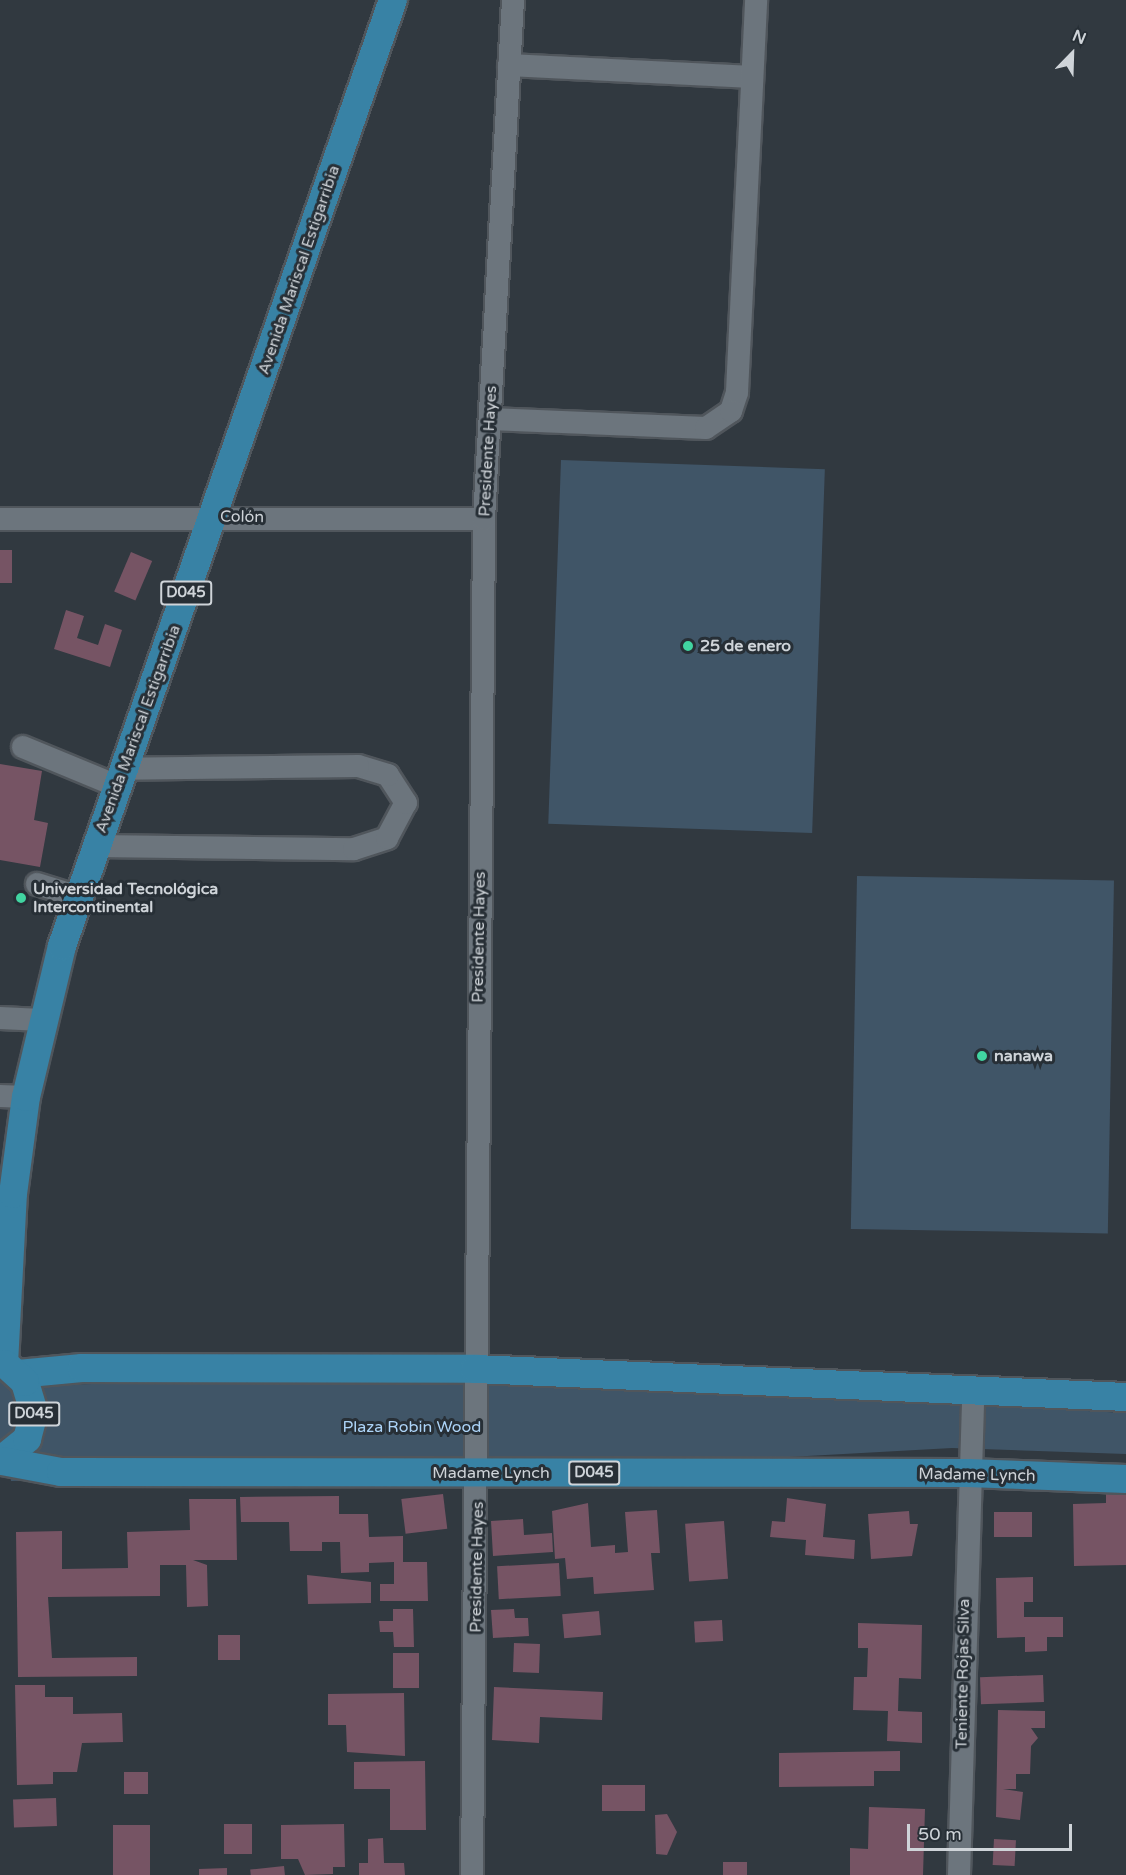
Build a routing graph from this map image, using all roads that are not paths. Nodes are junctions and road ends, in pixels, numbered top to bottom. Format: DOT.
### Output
graph roads {
  1 [pos="393,0"];
  2 [pos="513,0"];
  3 [pos="756,0"];
  4 [pos="509,65"];
  5 [pos="752,77"];
  6 [pos="489,419"];
  7 [pos="214,516"];
  8 [pos="0,519"];
  9 [pos="484,519"];
  10 [pos="23,747"];
  11 [pos="120,777"];
  12 [pos="96,846"];
  13 [pos="37,884"];
  14 [pos="78,897"];
  15 [pos="0,1018"];
  16 [pos="42,1020"];
  17 [pos="13,1096"];
  18 [pos="13,1194"];
  19 [pos="0,1241"];
  20 [pos="7,1367"];
  21 [pos="475,1369"];
  22 [pos="973,1390"];
  23 [pos="1126,1397"];
  24 [pos="1,1461"];
  25 [pos="478,1473"];
  26 [pos="968,1473"];
  27 [pos="1126,1479"];
  28 [pos="472,1875"];
  29 [pos="959,1875"];
  1 -- 7 [label="main road, Avenida Mariscal Estigarribia / D045"];
  2 -- 4 [label="street, Presidente Hayes"];
  3 -- 5 [label="street"];
  4 -- 5 [label="street"];
  4 -- 6 [label="street, Presidente Hayes"];
  5 -- 6 [label="street"];
  6 -- 9 [label="street, Presidente Hayes"];
  7 -- 8 [label="street, Colón"];
  7 -- 9 [label="street, Colón"];
  7 -- 11 [label="main road, Avenida Mariscal Estigarribia / D045"];
  9 -- 21 [label="street, Presidente Hayes"];
  10 -- 11 [label="street"];
  11 -- 12 [label="main road, Avenida Mariscal Estigarribia / D045"];
  11 -- 12 [label="street"];
  12 -- 14 [label="main road, Avenida Mariscal Estigarribia / D045"];
  13 -- 14 [label="street"];
  14 -- 16 [label="main road, Avenida Mariscal Estigarribia / D045"];
  15 -- 16 [label="street"];
  16 -- 17 [label="main road, Avenida Mariscal Estigarribia / D045"];
  17 -- 18 [label="main road, Avenida Mariscal Estigarribia / D045"];
  18 -- 19 [label="main road, Avenida Mariscal Estigarribia / D045"];
  18 -- 20 [label="main road, Avenida Mariscal Estigarribia / D045"];
  20 -- 21 [label="main road"];
  20 -- 24 [label="main road, D045"];
  21 -- 22 [label="main road"];
  21 -- 25 [label="street, Presidente Hayes"];
  22 -- 23 [label="main road"];
  22 -- 26 [label="street, Teniente Rojas Silva"];
  24 -- 25 [label="main road, Madame Lynch / D045"];
  25 -- 26 [label="main road, Madame Lynch / D045"];
  25 -- 28 [label="street, Presidente Hayes"];
  26 -- 27 [label="main road, Madame Lynch / D045"];
  26 -- 29 [label="street, Teniente Rojas Silva"];
}
